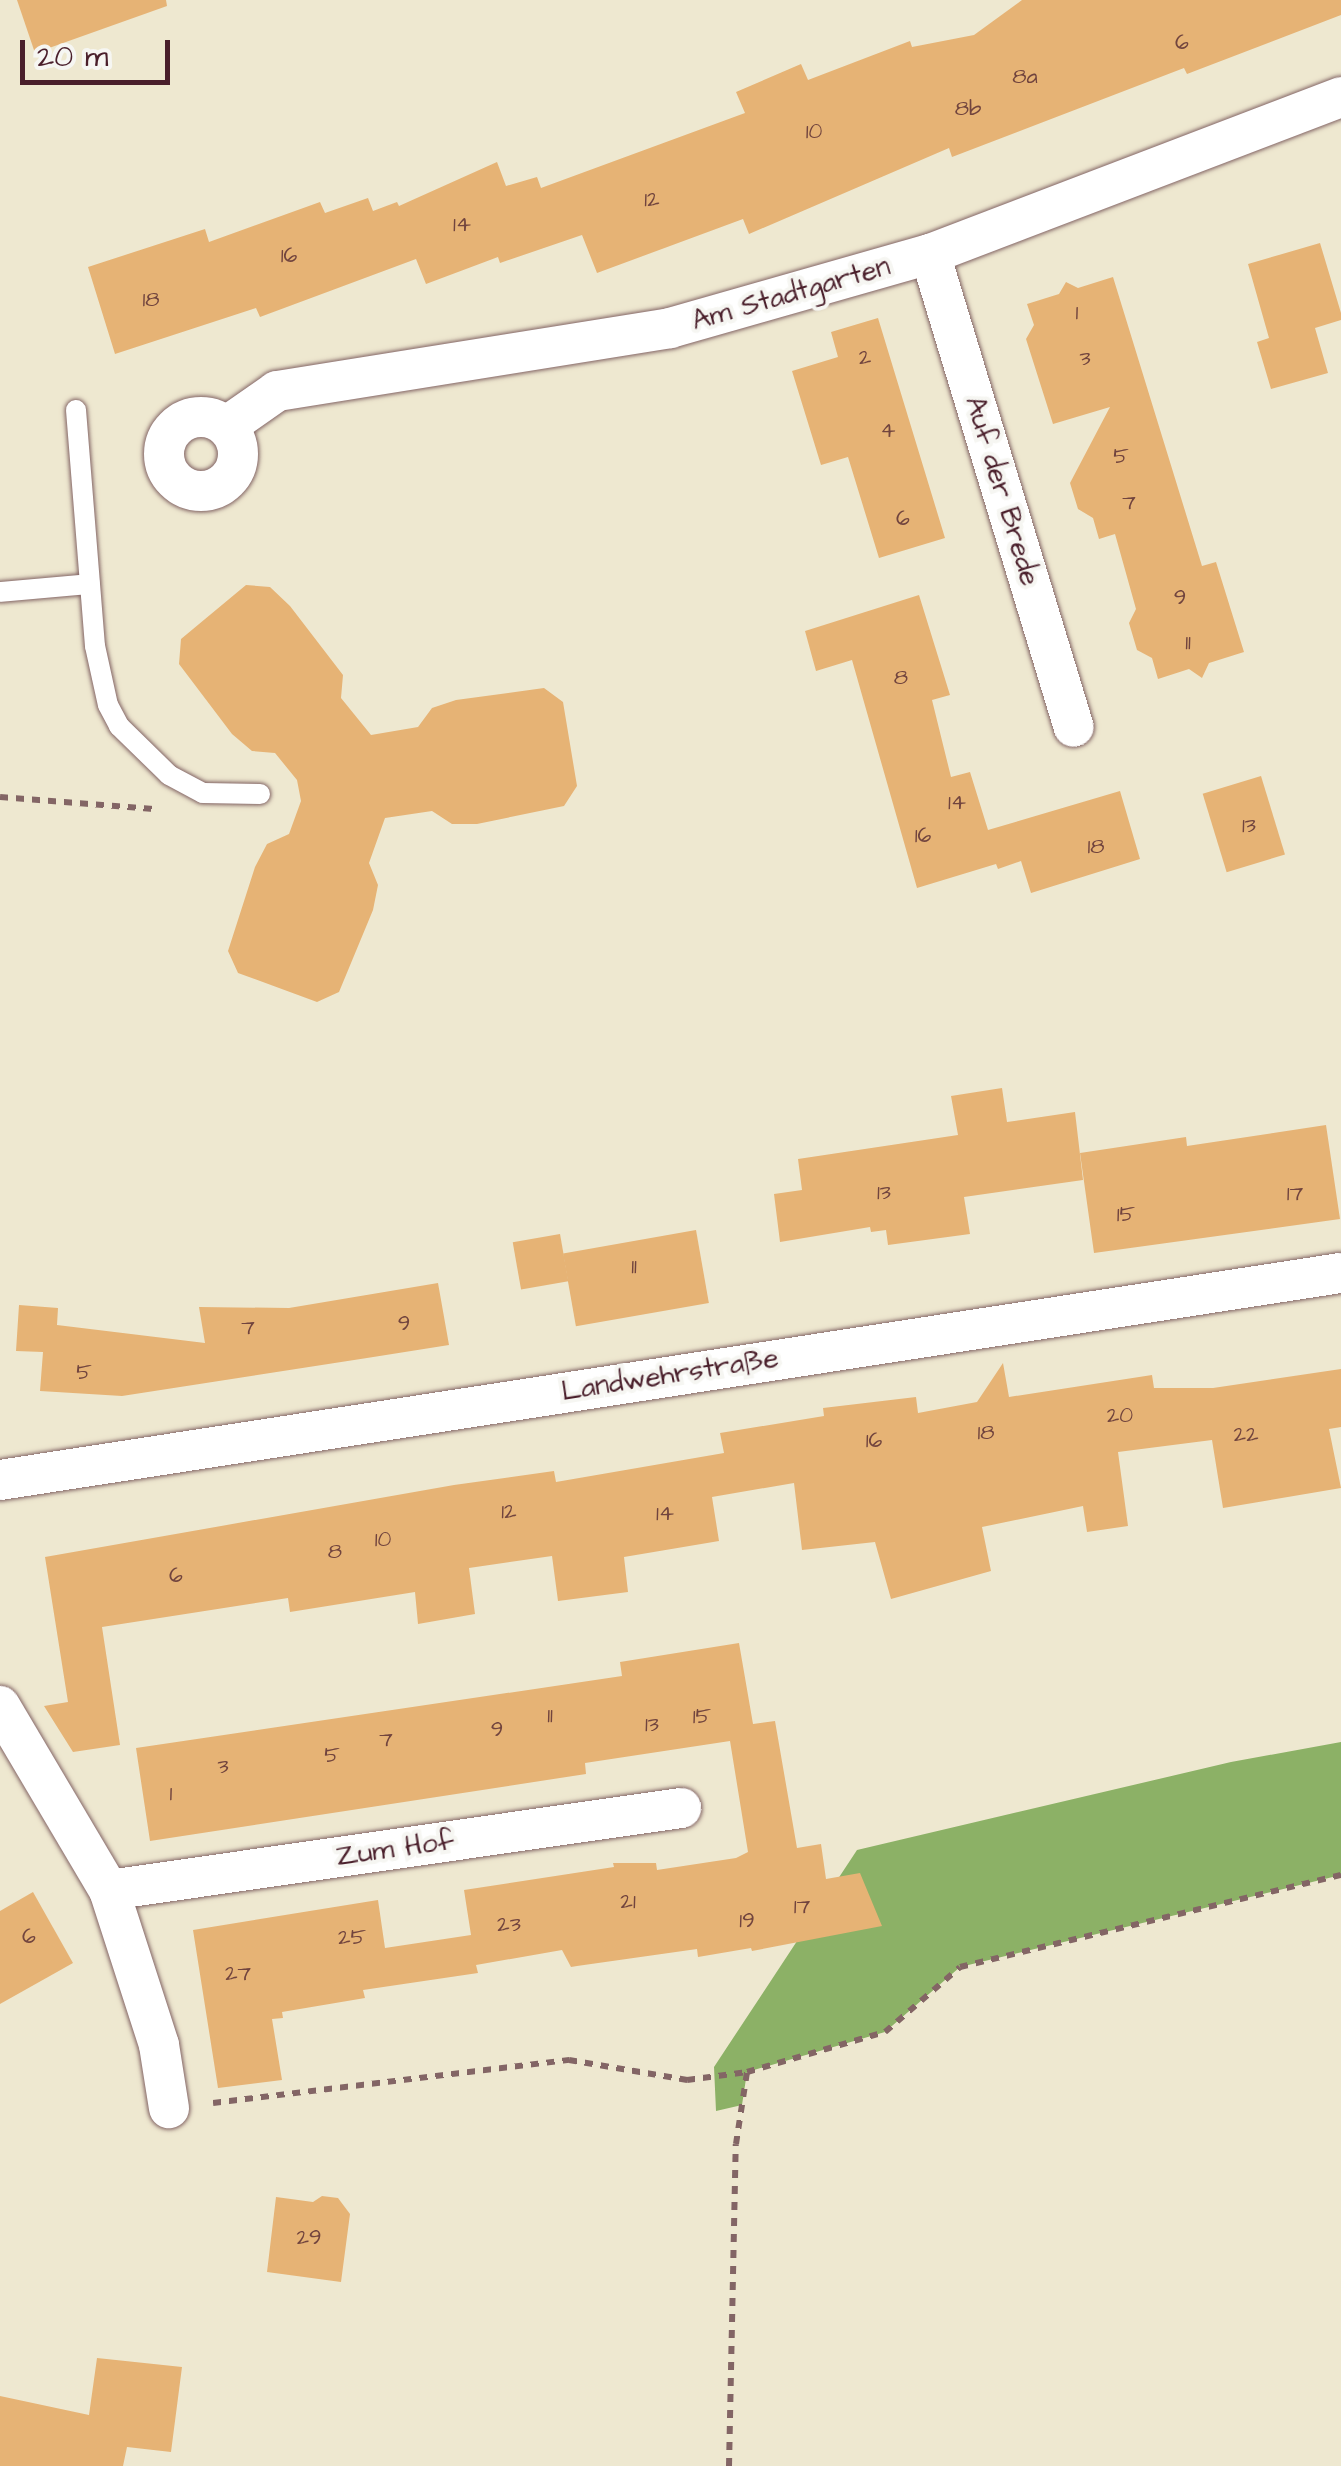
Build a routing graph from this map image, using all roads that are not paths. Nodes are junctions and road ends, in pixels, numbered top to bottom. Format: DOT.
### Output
graph roads {
  1 [pos="1341,97"];
  2 [pos="930,254"];
  3 [pos="76,410"];
  4 [pos="226,426"];
  5 [pos="90,584"];
  6 [pos="0,592"];
  7 [pos="1074,727"];
  8 [pos="260,794"];
  9 [pos="1341,1273"];
  10 [pos="0,1480"];
  11 [pos="0,1706"];
  12 [pos="681,1808"];
  13 [pos="109,1890"];
  14 [pos="170,2108"];
  1 -- 2 [label="street, Am Stadtgarten"];
  2 -- 4 [label="street, Am Stadtgarten"];
  2 -- 7 [label="street, Auf der Brede"];
  3 -- 5 [label="lane"];
  5 -- 6 [label="lane"];
  5 -- 8 [label="lane"];
  9 -- 10 [label="street, Landwehrstraße"];
  11 -- 13 [label="street"];
  12 -- 13 [label="street, Zum Hof"];
  13 -- 14 [label="street"];
}
